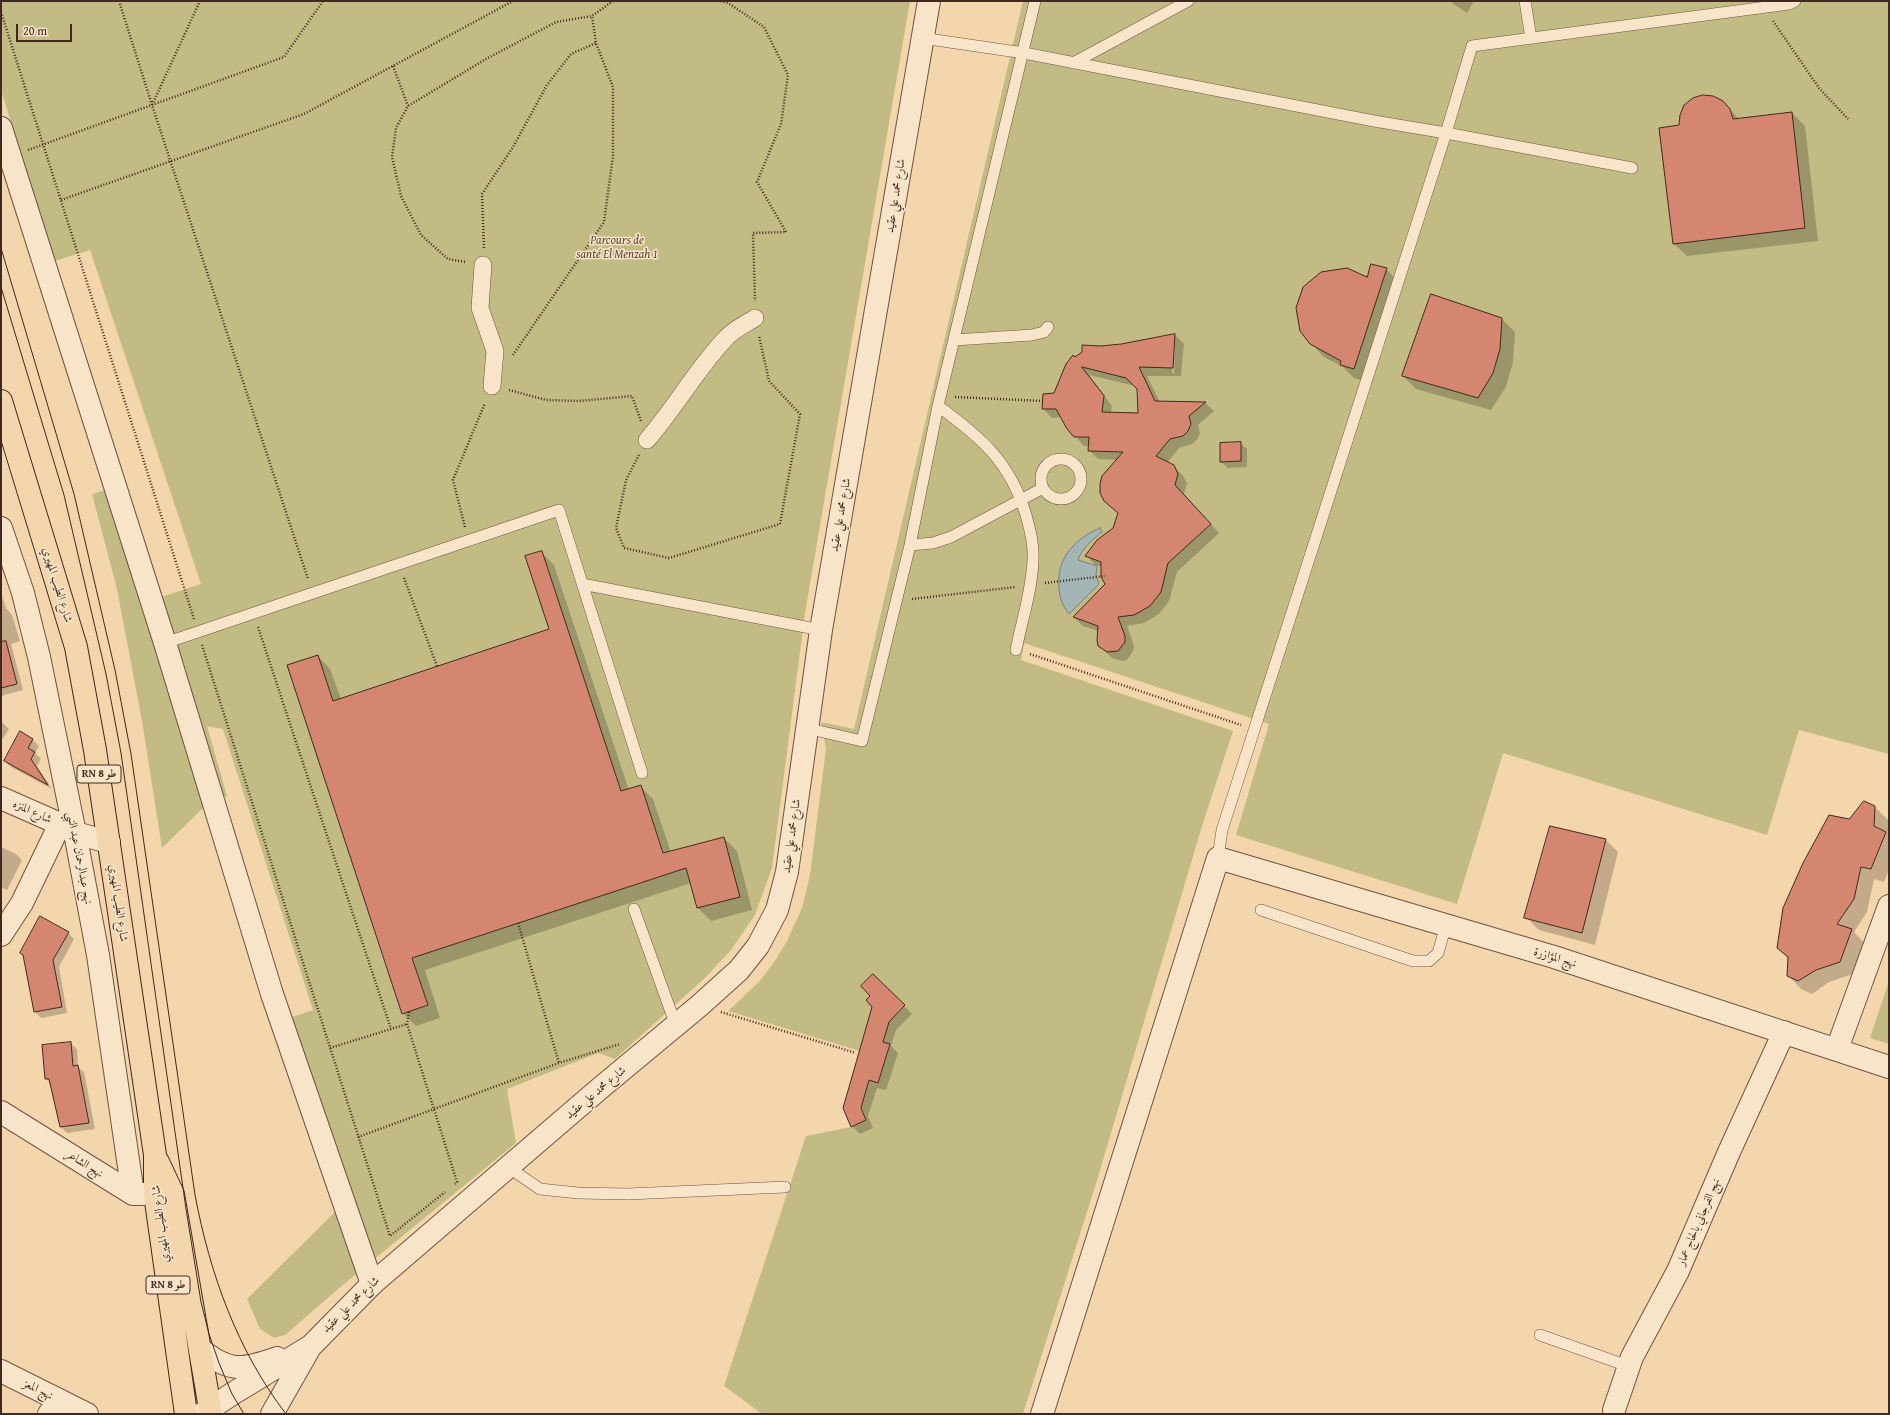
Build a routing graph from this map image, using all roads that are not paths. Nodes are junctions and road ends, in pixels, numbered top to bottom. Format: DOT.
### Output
graph roads {
  1 [pos="929,1"];
  2 [pos="1035,1"];
  3 [pos="1188,1"];
  4 [pos="1525,1"];
  5 [pos="1795,1"];
  6 [pos="922,38"];
  7 [pos="1531,38"];
  8 [pos="1024,53"];
  9 [pos="1074,62"];
  10 [pos="1,128"];
  11 [pos="1446,133"];
  12 [pos="1632,168"];
  13 [pos="483,265"];
  14 [pos="755,318"];
  15 [pos="1048,327"];
  16 [pos="954,340"];
  17 [pos="492,386"];
  18 [pos="1,401"];
  19 [pos="939,401"];
  20 [pos="6,436"];
  21 [pos="647,440"];
  22 [pos="1043,488"];
  23 [pos="1021,500"];
  24 [pos="1,528"];
  25 [pos="910,545"];
  26 [pos="582,584"];
  27 [pos="821,630"];
  28 [pos="165,643"];
  29 [pos="1016,650"];
  30 [pos="806,728"];
  31 [pos="642,773"];
  32 [pos="1,798"];
  33 [pos="67,829"];
  34 [pos="109,842"];
  35 [pos="1218,858"];
  36 [pos="1889,906"];
  37 [pos="634,909"];
  38 [pos="1261,910"];
  39 [pos="1446,925"];
  40 [pos="1,935"];
  41 [pos="676,1026"];
  42 [pos="1784,1032"];
  43 [pos="1837,1049"];
  44 [pos="1889,1067"];
  45 [pos="1,1112"];
  46 [pos="508,1168"];
  47 [pos="786,1187"];
  48 [pos="133,1194"];
  49 [pos="164,1194"];
  50 [pos="372,1284"];
  51 [pos="1540,1335"];
  52 [pos="316,1340"];
  53 [pos="200,1349"];
  54 [pos="1628,1366"];
  55 [pos="1,1371"];
  56 [pos="70,1410"];
  57 [pos="1614,1410"];
  58 [pos="208,1412"];
  59 [pos="186,1414"];
  60 [pos="272,1414"];
  61 [pos="1042,1414"];
  1 -- 6 [label="street, شارع محمد علي عقيد"];
  2 -- 8 [label="lane"];
  3 -- 9 [label="lane"];
  4 -- 7 [label="lane"];
  5 -- 7 [label="lane"];
  6 -- 8 [label="lane"];
  6 -- 27 [label="street, شارع محمد علي عقيد"];
  7 -- 11 [label="lane"];
  8 -- 9 [label="lane"];
  8 -- 16 [label="lane"];
  9 -- 11 [label="lane"];
  10 -- 28 [label="street"];
  11 -- 12 [label="lane"];
  11 -- 35 [label="lane"];
  13 -- 17 [label="street"];
  14 -- 21 [label="street"];
  15 -- 16 [label="lane"];
  16 -- 19 [label="lane"];
  18 -- 20 [label="main road, شارع الطيب المهيري / RN 8 طو"];
  19 -- 23 [label="lane"];
  19 -- 25 [label="lane"];
  20 -- 34 [label="main road, شارع الطيب المهيري / RN 8 طو"];
  22 -- 23 [label="lane"];
  23 -- 25 [label="lane"];
  23 -- 29 [label="lane"];
  24 -- 33 [label="street, نهج عبدالرحمان عبد النبي"];
  25 -- 30 [label="lane"];
  26 -- 27 [label="lane"];
  26 -- 28 [label="lane"];
  26 -- 31 [label="lane"];
  27 -- 30 [label="street, شارع محمد علي عقيد"];
  28 -- 50 [label="street"];
  30 -- 41 [label="street, شارع محمد علي عقيد"];
  32 -- 33 [label="street, شارع المنزه"];
  33 -- 34 [label="street, شارع المنزه"];
  33 -- 40 [label="street"];
  33 -- 48 [label="street, نهج عبدالرحمان عبد النبي"];
  34 -- 49 [label="main road, شارع الطيب المهيري / RN 8 طو"];
  35 -- 39 [label="street, نهج المؤازرة"];
  35 -- 61 [label="street"];
  36 -- 43 [label="street"];
  37 -- 41 [label="lane"];
  38 -- 39 [label="lane"];
  39 -- 42 [label="street, نهج المؤازرة"];
  41 -- 46 [label="street, شارع محمد علي عقيد"];
  42 -- 43 [label="street, نهج المؤازرة"];
  42 -- 54 [label="street, نهج الفرجاني بالحاج عمار"];
  43 -- 44 [label="street, نهج المؤازرة"];
  45 -- 48 [label="street, نهج الشاعر"];
  46 -- 47 [label="lane"];
  46 -- 50 [label="street, شارع محمد علي عقيد"];
  48 -- 49 [label="street"];
  49 -- 53 [label="main road"];
  49 -- 59 [label="main road, شارع الطيب المهيري / RN 8 طو"];
  50 -- 52 [label="street, شارع محمد علي عقيد"];
  51 -- 54 [label="lane"];
  52 -- 53 [label="street"];
  52 -- 58 [label="street, شارع محمد علي عقيد"];
  52 -- 60 [label="street"];
  53 -- 58 [label="main road"];
  54 -- 57 [label="street, نهج الفرجاني بالحاج عمار"];
  55 -- 56 [label="street, نهج المعز"];
}
